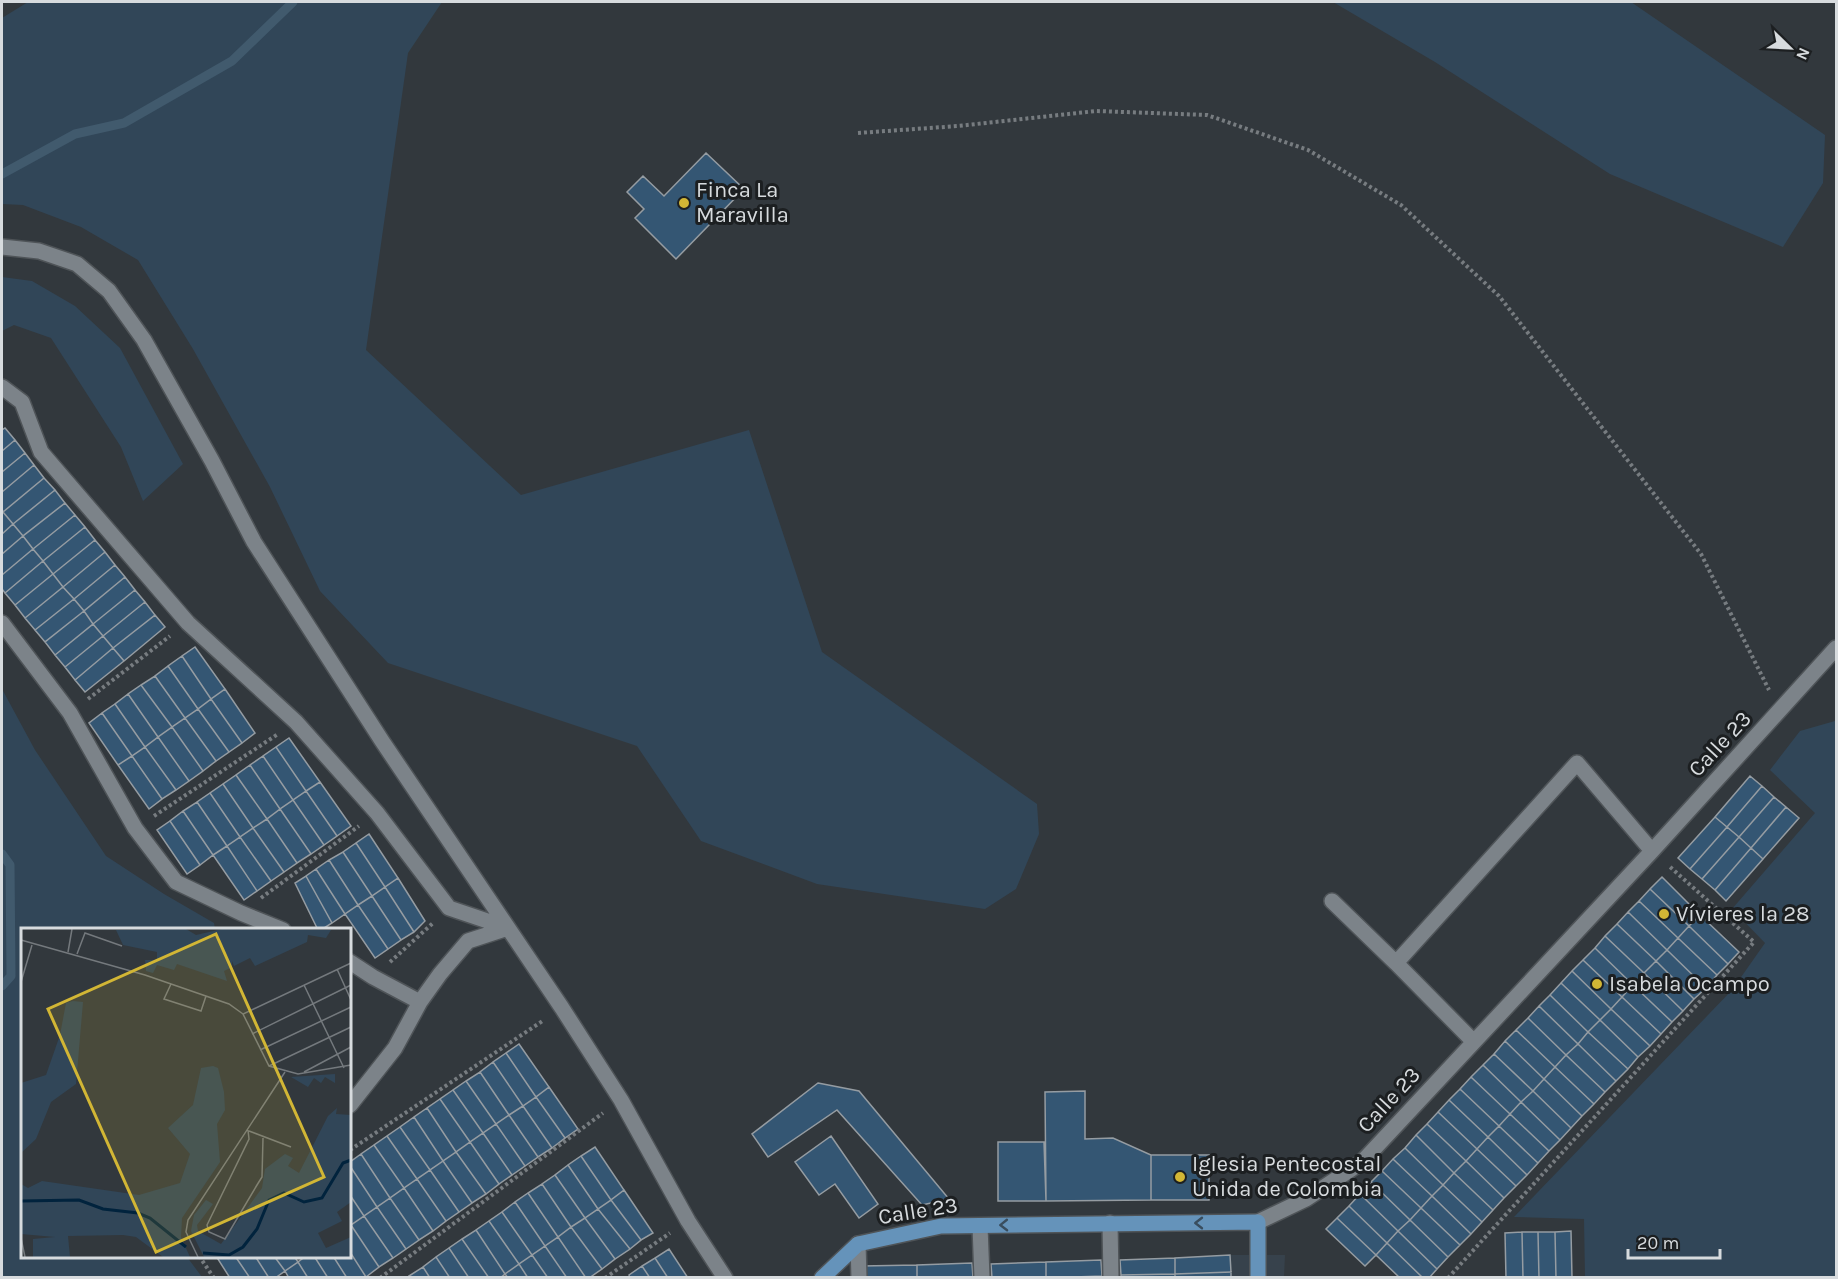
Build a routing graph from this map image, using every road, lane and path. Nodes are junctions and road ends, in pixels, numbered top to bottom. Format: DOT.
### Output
graph roads {
  1 [pos="858,133"];
  2 [pos="2,247"];
  3 [pos="2,387"];
  4 [pos="2,623"];
  5 [pos="188,623"];
  6 [pos="1836,648"];
  7 [pos="70,713"];
  8 [pos="1779,713"];
  9 [pos="296,722"];
  10 [pos="377,813"];
  11 [pos="135,828"];
  12 [pos="1652,851"];
  13 [pos="1332,901"];
  14 [pos="449,908"];
  15 [pos="241,913"];
  16 [pos="278,928"];
  17 [pos="508,928"];
  18 [pos="351,963"];
  19 [pos="1396,963"];
  20 [pos="373,977"];
  21 [pos="420,1002"];
  22 [pos="562,1008"];
  23 [pos="1474,1042"];
  24 [pos="621,1100"];
  25 [pos="351,1104"];
  26 [pos="351,1149"];
  27 [pos="688,1221"];
  28 [pos="1258,1222"];
  29 [pos="1110,1223"];
  30 [pos="980,1226"];
  31 [pos="858,1244"];
  32 [pos="200,1258"];
  33 [pos="214,1278"];
  34 [pos="380,1278"];
  35 [pos="605,1278"];
  36 [pos="725,1278"];
  37 [pos="822,1278"];
  38 [pos="859,1278"];
  39 [pos="982,1278"];
  40 [pos="1111,1278"];
  41 [pos="1258,1278"];
  42 [pos="1448,1278"];
  1 -- 8 [label="path"];
  2 -- 17 [label="street"];
  3 -- 5 [label="street"];
  4 -- 7 [label="street"];
  5 -- 7 [label="path"];
  5 -- 9 [label="street"];
  6 -- 8 [label="street, Calle 23"];
  7 -- 11 [label="street"];
  8 -- 12 [label="street, Calle 23"];
  9 -- 10 [label="street"];
  9 -- 11 [label="path"];
  10 -- 14 [label="street"];
  10 -- 15 [label="path"];
  11 -- 15 [label="street"];
  12 -- 19 [label="street"];
  12 -- 23 [label="street, Calle 23"];
  12 -- 42 [label="path"];
  13 -- 19 [label="street"];
  14 -- 17 [label="street"];
  14 -- 20 [label="path"];
  15 -- 16 [label="street"];
  17 -- 21 [label="street"];
  17 -- 22 [label="street"];
  18 -- 20 [label="street"];
  19 -- 23 [label="street"];
  20 -- 21 [label="street"];
  21 -- 25 [label="street"];
  22 -- 24 [label="street"];
  22 -- 26 [label="path"];
  23 -- 28 [label="street, Calle 23"];
  24 -- 27 [label="street"];
  24 -- 34 [label="path"];
  27 -- 35 [label="path"];
  27 -- 36 [label="street"];
  28 -- 29 [label="main road, Calle 23, one-way"];
  28 -- 41 [label="main road"];
  29 -- 30 [label="main road, Calle 23, one-way"];
  29 -- 40 [label="street"];
  30 -- 31 [label="main road, Calle 23"];
  30 -- 39 [label="street"];
  31 -- 37 [label="main road, Calle 23"];
  31 -- 38 [label="street"];
  32 -- 33 [label="path"];
}
